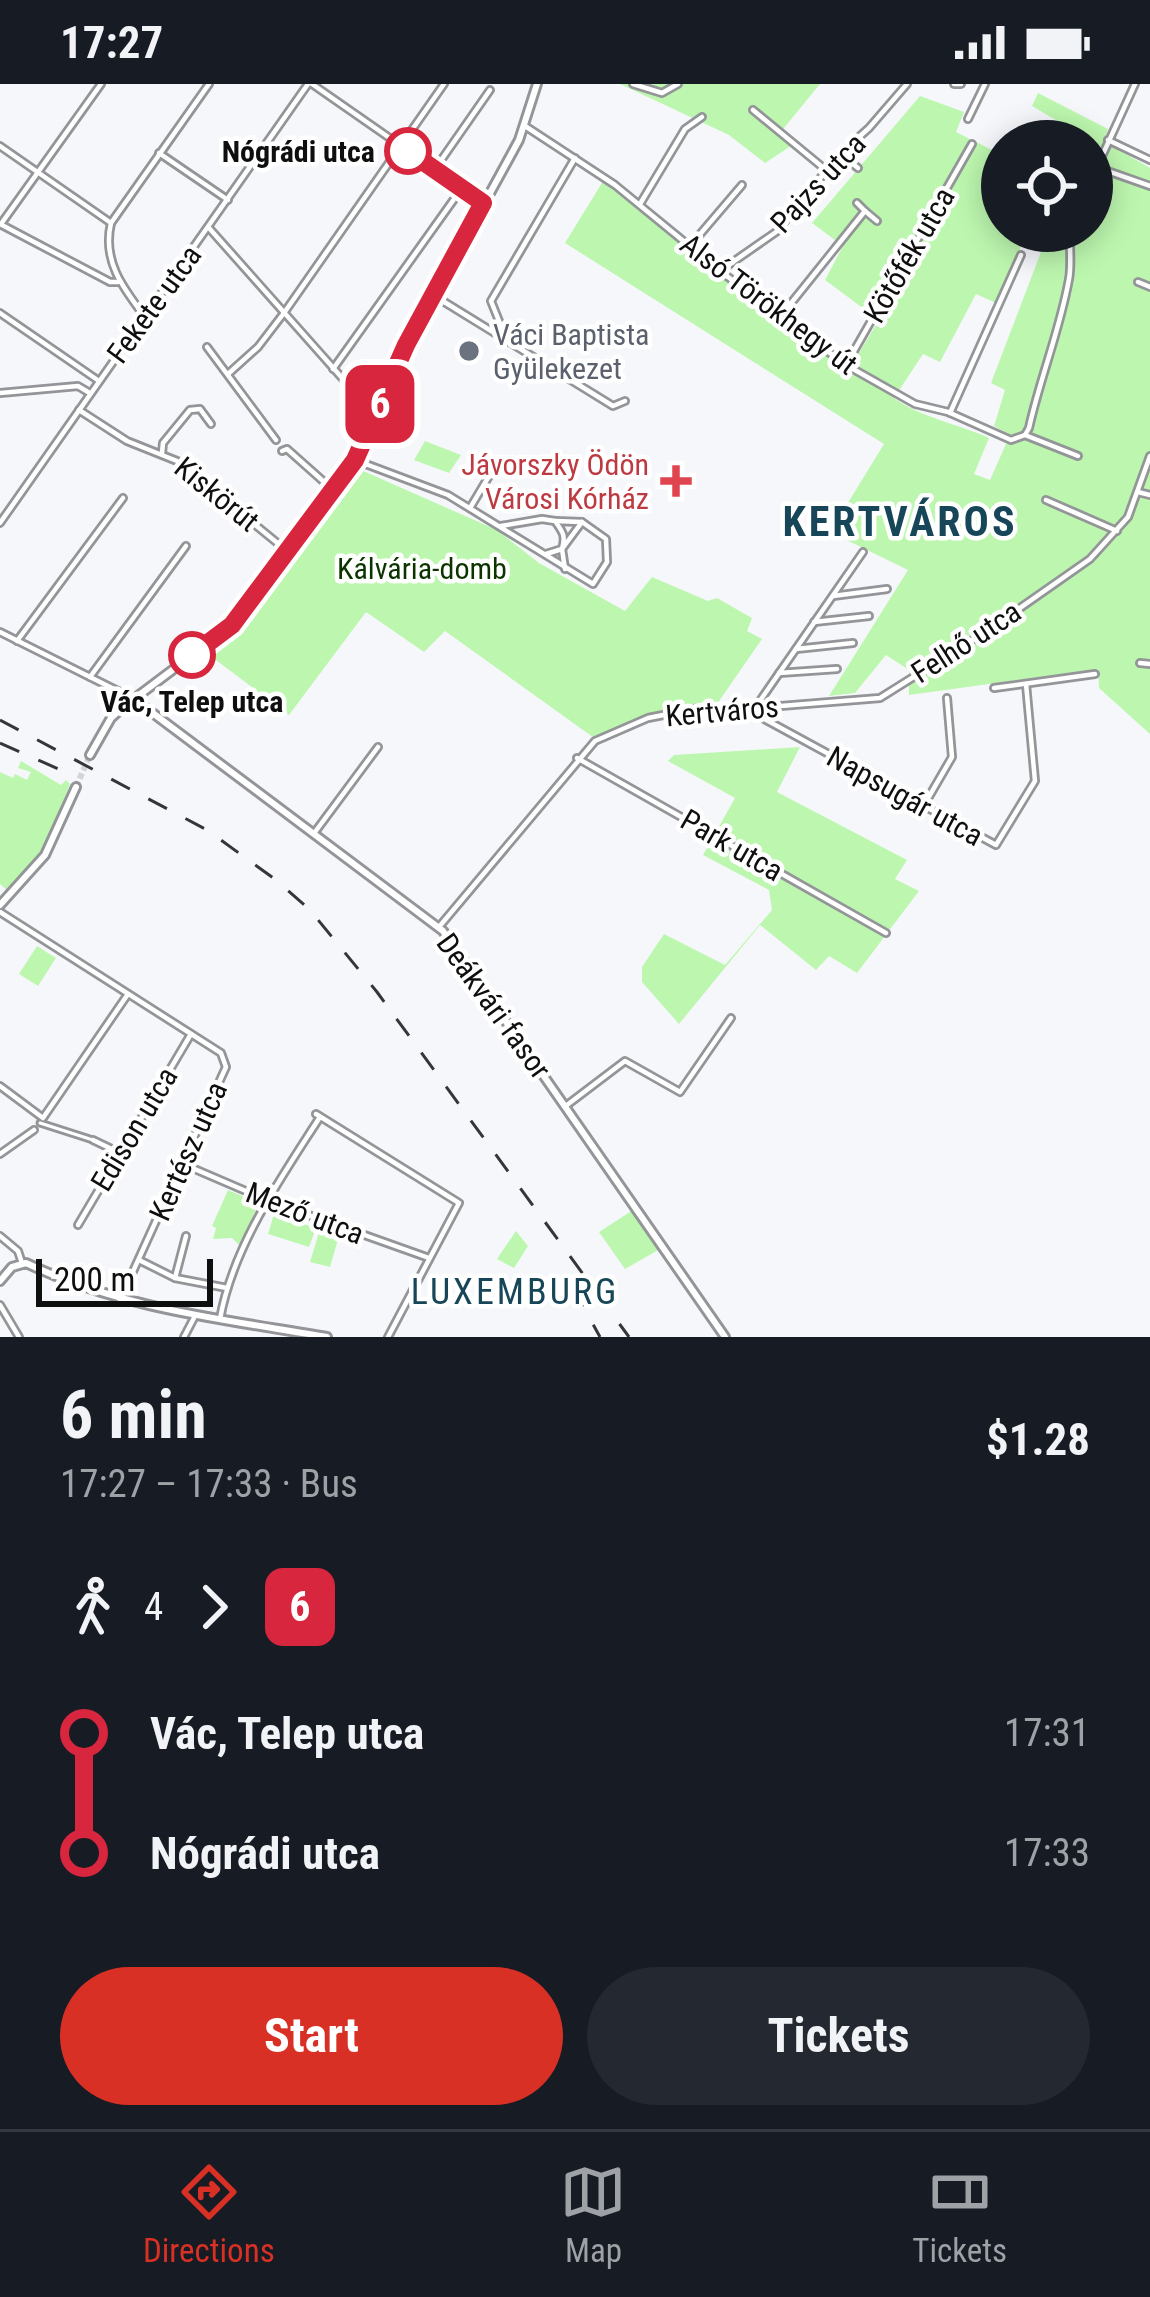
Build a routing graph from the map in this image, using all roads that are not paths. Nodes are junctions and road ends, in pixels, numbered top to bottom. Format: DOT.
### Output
graph roads {
  1 [pos="100,84"];
  2 [pos="209,84"];
  3 [pos="310,84"];
  4 [pos="444,84"];
  5 [pos="537,84"];
  6 [pos="633,84"];
  7 [pos="678,84"];
  8 [pos="907,84"];
  9 [pos="985,84"];
  10 [pos="1136,84"];
  11 [pos="490,90"];
  12 [pos="753,110"];
  13 [pos="702,118"];
  14 [pos="968,118"];
  15 [pos="525,126"];
  16 [pos="1113,130"];
  17 [pos="1113,142"];
  18 [pos="972,145"];
  19 [pos="0,146"];
  20 [pos="401,146"];
  21 [pos="160,153"];
  22 [pos="840,154"];
  23 [pos="575,158"];
  24 [pos="1150,160"];
  25 [pos="858,168"];
  26 [pos="435,169"];
  27 [pos="826,170"];
  28 [pos="38,173"];
  29 [pos="1113,176"];
  30 [pos="742,185"];
  31 [pos="1150,186"];
  32 [pos="462,188"];
  33 [pos="228,200"];
  34 [pos="483,203"];
  35 [pos="857,203"];
  36 [pos="640,204"];
  37 [pos="865,211"];
  38 [pos="877,221"];
  39 [pos="1,224"];
  40 [pos="111,224"];
  41 [pos="209,228"];
  42 [pos="690,246"];
  43 [pos="1070,252"];
  44 [pos="1022,255"];
  45 [pos="720,271"];
  46 [pos="118,282"];
  47 [pos="1138,282"];
  48 [pos="1150,286"];
  49 [pos="433,296"];
  50 [pos="0,313"];
  51 [pos="284,313"];
  52 [pos="145,316"];
  53 [pos="780,317"];
  54 [pos="499,336"];
  55 [pos="207,347"];
  56 [pos="846,365"];
  57 [pos="333,369"];
  58 [pos="228,374"];
  59 [pos="99,381"];
  60 [pos="0,393"];
  61 [pos="90,393"];
  62 [pos="625,401"];
  63 [pos="79,410"];
  64 [pos="950,413"];
  65 [pos="375,416"];
  66 [pos="211,424"];
  67 [pos="1027,431"];
  68 [pos="276,440"];
  69 [pos="282,451"];
  70 [pos="162,453"];
  71 [pos="1078,456"];
  72 [pos="1150,456"];
  73 [pos="355,460"];
  74 [pos="498,461"];
  75 [pos="333,490"];
  76 [pos="1138,492"];
  77 [pos="1150,495"];
  78 [pos="123,498"];
  79 [pos="1046,500"];
  80 [pos="470,508"];
  81 [pos="555,521"];
  82 [pos="581,522"];
  83 [pos="0,523"];
  84 [pos="501,526"];
  85 [pos="1117,531"];
  86 [pos="186,546"];
  87 [pos="562,549"];
  88 [pos="288,551"];
  89 [pos="863,552"];
  90 [pos="543,554"];
  91 [pos="565,569"];
  92 [pos="887,589"];
  93 [pos="833,596"];
  94 [pos="869,616"];
  95 [pos="814,622"];
  96 [pos="0,632"];
  97 [pos="17,640"];
  98 [pos="853,644"];
  99 [pos="796,649"];
  100 [pos="1140,663"];
  101 [pos="1150,664"];
  102 [pos="837,669"];
  103 [pos="779,673"];
  104 [pos="1095,674"];
  105 [pos="90,677"];
  106 [pos="1026,684"];
  107 [pos="994,688"];
  108 [pos="880,698"];
  109 [pos="947,698"];
  110 [pos="134,699"];
  111 [pos="754,708"];
  112 [pos="378,748"];
  113 [pos="90,755"];
  114 [pos="577,758"];
  115 [pos="76,787"];
  116 [pos="923,807"];
  117 [pos="315,832"];
  118 [pos="2,903"];
  119 [pos="439,927"];
  120 [pos="886,934"];
  121 [pos="128,994"];
  122 [pos="731,1018"];
  123 [pos="191,1034"];
  124 [pos="0,1086"];
  125 [pos="565,1107"];
  126 [pos="41,1120"];
  127 [pos="34,1130"];
  128 [pos="93,1140"];
  129 [pos="120,1153"];
  130 [pos="0,1154"];
  131 [pos="183,1164"];
  132 [pos="269,1201"];
  133 [pos="78,1225"];
  134 [pos="0,1236"];
  135 [pos="186,1237"];
  136 [pos="429,1258"];
  137 [pos="139,1260"];
  138 [pos="22,1263"];
  139 [pos="175,1278"];
  140 [pos="0,1281"];
  141 [pos="226,1288"];
  142 [pos="120,1300"];
  143 [pos="0,1305"];
  144 [pos="195,1315"];
  145 [pos="220,1319"];
  146 [pos="19,1337"];
  147 [pos="184,1337"];
  148 [pos="327,1337"];
  149 [pos="388,1337"];
  150 [pos="725,1337"];
  1 -- 28 [label="street"];
  2 -- 21 [label="street"];
  3 -- 20 [label="street"];
  3 -- 33 [label="street, Fekete utca"];
  4 -- 20 [label="street"];
  5 -- 15 [label="street"];
  6 -- 7 [label="street"];
  8 -- 22 [label="street, Pajzs utca"];
  9 -- 14 [label="street"];
  10 -- 16 [label="street"];
  11 -- 26 [label="street"];
  12 -- 27 [label="street"];
  13 -- 36 [label="street"];
  15 -- 23 [label="street, Alsó Törökhegy út"];
  15 -- 34 [label="street"];
  17 -- 24 [label="street"];
  18 -- 56 [label="street, Kötőfék utca"];
  19 -- 28 [label="street"];
  20 -- 26 [label="street"];
  20 -- 51 [label="street"];
  21 -- 33 [label="street"];
  21 -- 40 [label="street"];
  22 -- 25 [label="street"];
  22 -- 27 [label="street, Pajzs utca"];
  23 -- 36 [label="street, Alsó Törökhegy út"];
  23 -- 54 [label="street"];
  26 -- 32 [label="street"];
  27 -- 45 [label="street, Pajzs utca"];
  28 -- 39 [label="street"];
  28 -- 40 [label="street"];
  29 -- 31 [label="street"];
  30 -- 42 [label="street"];
  32 -- 34 [label="street"];
  32 -- 57 [label="street"];
  33 -- 41 [label="street, Fekete utca"];
  34 -- 49 [label="street"];
  35 -- 37 [label="street"];
  36 -- 42 [label="street, Alsó Törökhegy út"];
  37 -- 38 [label="street"];
  37 -- 53 [label="street"];
  39 -- 46 [label="street"];
  40 -- 46 [label="street"];
  41 -- 51 [label="street"];
  41 -- 52 [label="street, Fekete utca"];
  42 -- 45 [label="street, Alsó Törökhegy út"];
  43 -- 67 [label="street"];
  44 -- 64 [label="street"];
  45 -- 53 [label="street, Alsó Törökhegy út"];
  46 -- 52 [label="street"];
  47 -- 48 [label="street"];
  49 -- 54 [label="street"];
  49 -- 65 [label="street"];
  50 -- 59 [label="street"];
  51 -- 57 [label="street"];
  51 -- 58 [label="street"];
  52 -- 59 [label="street, Fekete utca"];
  53 -- 56 [label="street, Alsó Törökhegy út"];
  54 -- 62 [label="street"];
  55 -- 58 [label="street"];
  56 -- 64 [label="street, Alsó Törökhegy út"];
  57 -- 65 [label="street"];
  58 -- 68 [label="street"];
  59 -- 61 [label="street, Fekete utca"];
  60 -- 61 [label="street"];
  61 -- 63 [label="street, Fekete utca"];
  63 -- 70 [label="street, Kiskörút"];
  63 -- 83 [label="street, Fekete utca"];
  64 -- 67 [label="street, Alsó Törökhegy út"];
  65 -- 73 [label="street"];
  66 -- 70 [label="street"];
  67 -- 71 [label="street, Alsó Törökhegy út"];
  69 -- 75 [label="street"];
  70 -- 88 [label="street, Kiskörút"];
  72 -- 76 [label="street, Felhő utca"];
  73 -- 75 [label="street"];
  73 -- 80 [label="street"];
  74 -- 80 [label="street"];
  75 -- 88 [label="street"];
  76 -- 77 [label="street"];
  76 -- 85 [label="street, Felhő utca"];
  78 -- 97 [label="street"];
  79 -- 85 [label="street"];
  80 -- 84 [label="street"];
  81 -- 82 [label="street"];
  81 -- 84 [label="street"];
  81 -- 87 [label="street"];
  82 -- 87 [label="street"];
  82 -- 91 [label="street"];
  84 -- 90 [label="street"];
  85 -- 108 [label="street, Felhő utca"];
  86 -- 105 [label="street"];
  87 -- 90 [label="street"];
  87 -- 91 [label="street"];
  88 -- 110 [label="street"];
  89 -- 93 [label="street"];
  90 -- 91 [label="street"];
  92 -- 93 [label="street"];
  93 -- 95 [label="street"];
  94 -- 95 [label="street"];
  95 -- 99 [label="street"];
  96 -- 97 [label="street"];
  97 -- 105 [label="street"];
  98 -- 99 [label="street"];
  99 -- 103 [label="street"];
  100 -- 101 [label="street"];
  102 -- 103 [label="street"];
  103 -- 111 [label="street"];
  104 -- 106 [label="street"];
  105 -- 110 [label="street"];
  106 -- 107 [label="street"];
  106 -- 116 [label="street, Napsugár utca"];
  108 -- 111 [label="street, Kertváros"];
  109 -- 116 [label="street"];
  110 -- 113 [label="street"];
  110 -- 117 [label="street, Deákvári fasor"];
  111 -- 114 [label="street, Kertváros"];
  111 -- 116 [label="street, Napsugár utca"];
  112 -- 117 [label="street"];
  114 -- 119 [label="street, Kertváros"];
  114 -- 120 [label="street, Park utca"];
  115 -- 118 [label="street"];
  117 -- 119 [label="street, Deákvári fasor"];
  118 -- 121 [label="street"];
  119 -- 125 [label="street, Deákvári fasor"];
  121 -- 123 [label="street"];
  121 -- 126 [label="street"];
  122 -- 125 [label="street"];
  123 -- 129 [label="street, Edison utca"];
  123 -- 131 [label="street, Kertész utca"];
  124 -- 126 [label="street"];
  125 -- 150 [label="street, Deákvári fasor"];
  126 -- 127 [label="street"];
  126 -- 128 [label="street"];
  127 -- 130 [label="street"];
  128 -- 129 [label="street"];
  129 -- 133 [label="street, Edison utca"];
  131 -- 132 [label="street, Mező utca"];
  131 -- 137 [label="street, Kertész utca"];
  132 -- 136 [label="street, Mező utca"];
  132 -- 136 [label="street"];
  132 -- 141 [label="street"];
  134 -- 138 [label="street"];
  135 -- 139 [label="street"];
  136 -- 149 [label="street"];
  137 -- 139 [label="street"];
  137 -- 142 [label="street, Kertész utca"];
  138 -- 140 [label="street"];
  138 -- 142 [label="street"];
  139 -- 141 [label="street"];
  141 -- 145 [label="street"];
  142 -- 144 [label="street"];
  143 -- 146 [label="street"];
  144 -- 145 [label="street"];
  144 -- 147 [label="street"];
  145 -- 148 [label="street"];
}
